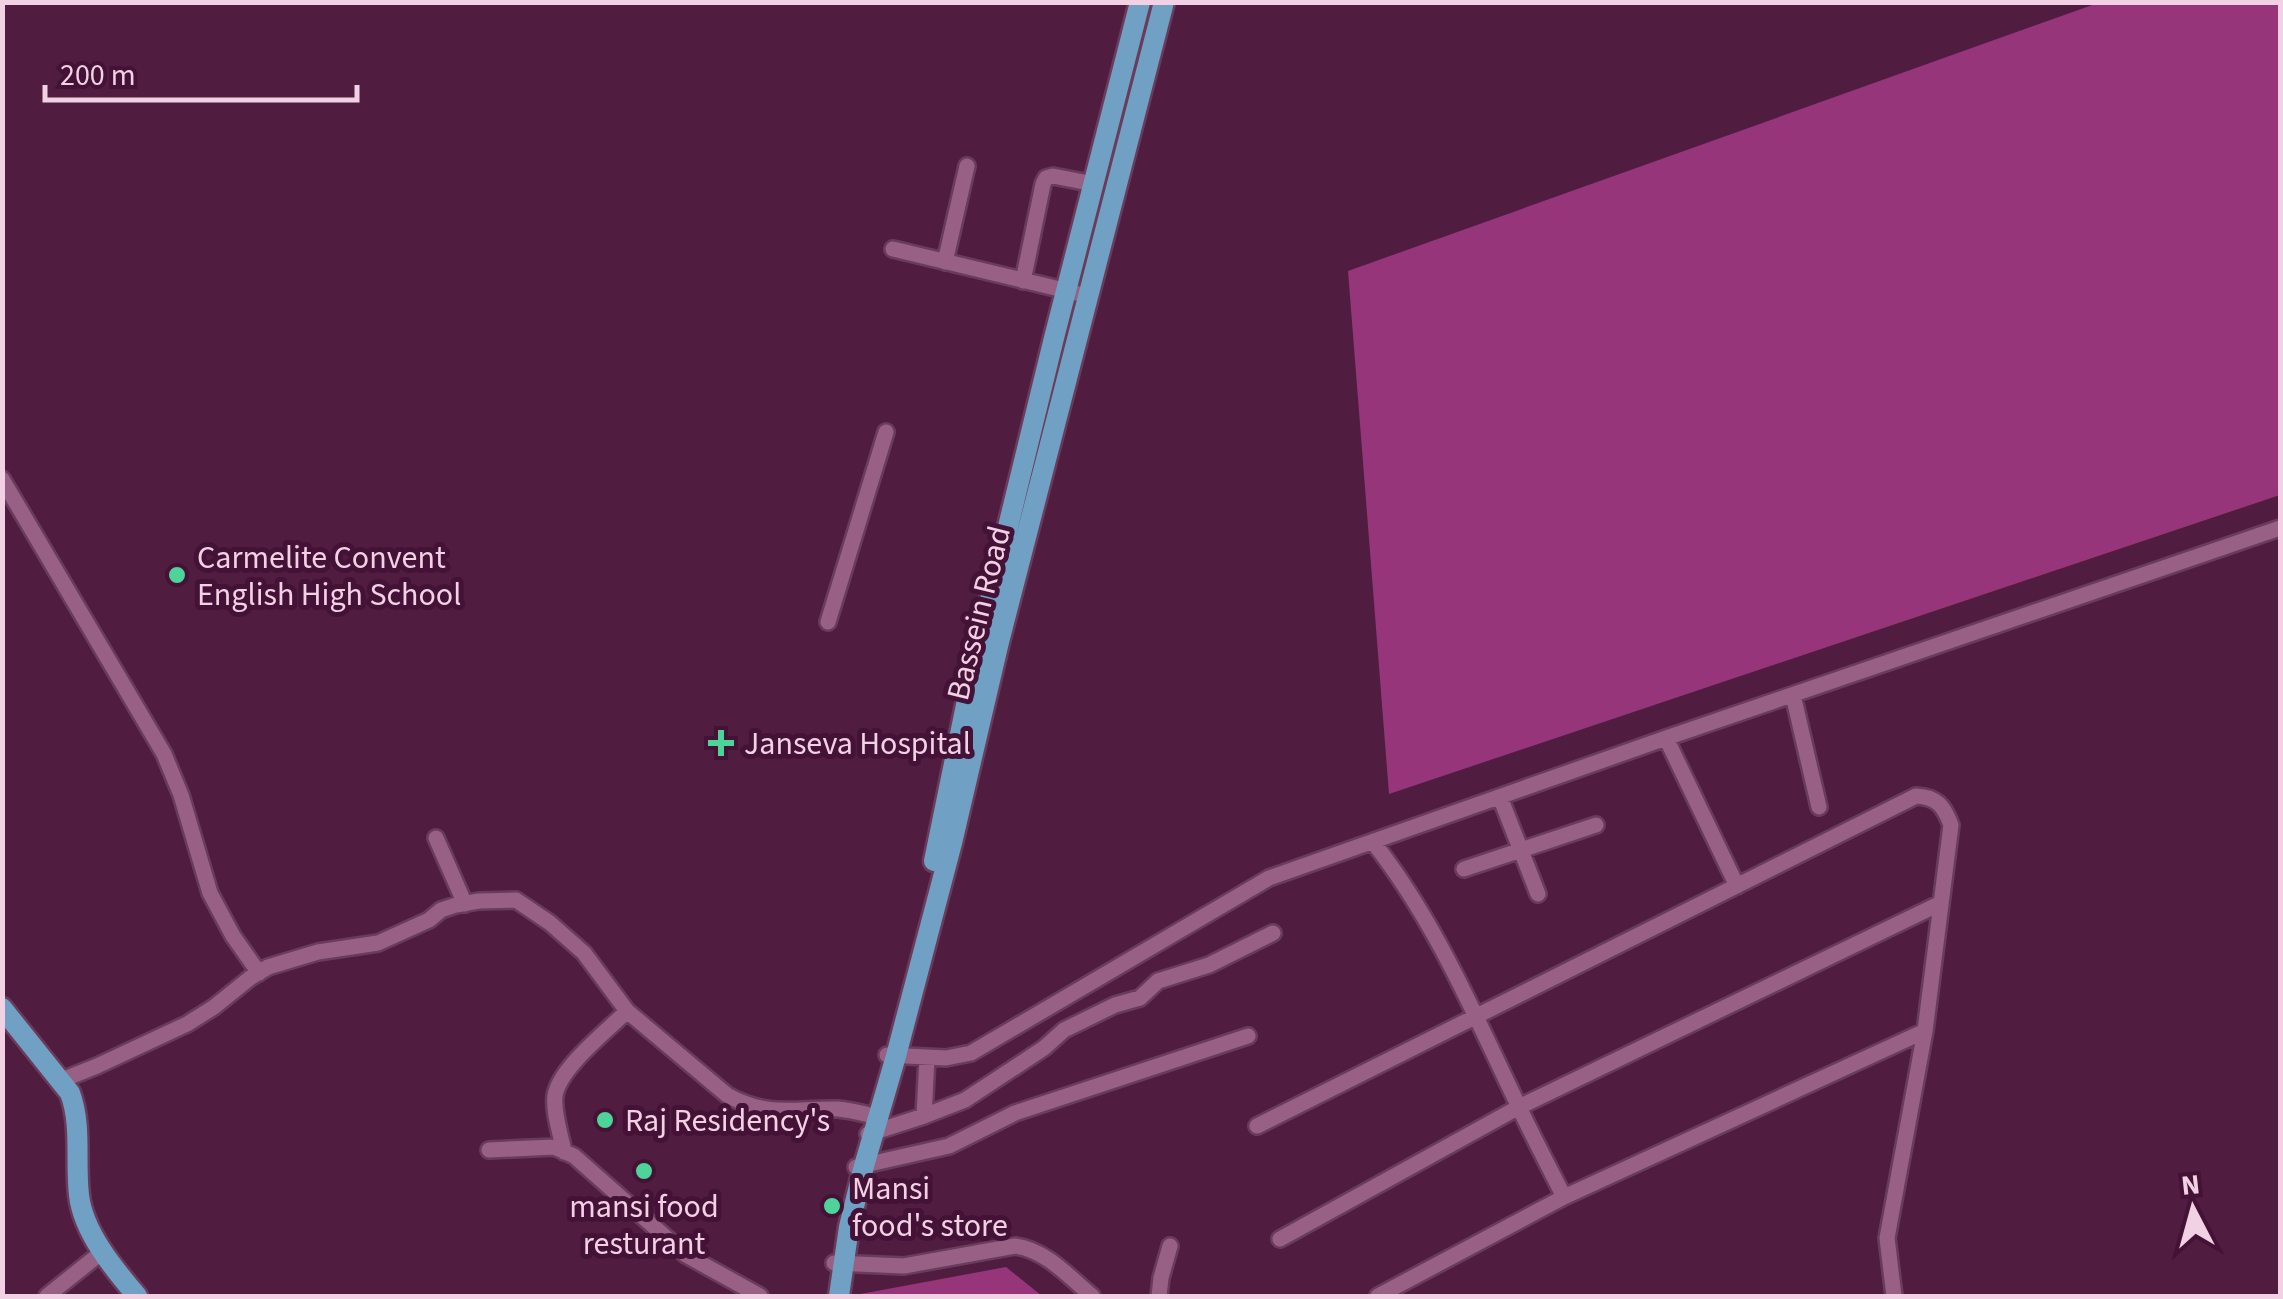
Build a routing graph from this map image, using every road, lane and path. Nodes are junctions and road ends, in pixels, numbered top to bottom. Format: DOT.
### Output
graph roads {
  1 [pos="1140,2"];
  2 [pos="1164,2"];
  3 [pos="967,166"];
  4 [pos="1094,184"];
  5 [pos="893,249"];
  6 [pos="944,262"];
  7 [pos="1022,281"];
  8 [pos="1066,292"];
  9 [pos="1090,296"];
  10 [pos="886,432"];
  11 [pos="2,478"];
  12 [pos="1026,500"];
  13 [pos="2280,528"];
  14 [pos="828,622"];
  15 [pos="1793,695"];
  16 [pos="1666,738"];
  17 [pos="1500,797"];
  18 [pos="1819,808"];
  19 [pos="1596,825"];
  20 [pos="436,838"];
  21 [pos="1373,842"];
  22 [pos="1520,850"];
  23 [pos="1464,868"];
  24 [pos="1737,886"];
  25 [pos="1538,894"];
  26 [pos="1941,903"];
  27 [pos="465,904"];
  28 [pos="1274,933"];
  29 [pos="259,973"];
  30 [pos="2,1008"];
  31 [pos="627,1010"];
  32 [pos="1477,1017"];
  33 [pos="1926,1031"];
  34 [pos="1248,1036"];
  35 [pos="892,1056"];
  36 [pos="926,1058"];
  37 [pos="62,1080"];
  38 [pos="1518,1107"];
  39 [pos="924,1116"];
  40 [pos="871,1125"];
  41 [pos="1257,1126"];
  42 [pos="489,1150"];
  43 [pos="564,1152"];
  44 [pos="860,1166"];
  45 [pos="1564,1197"];
  46 [pos="1280,1239"];
  47 [pos="1170,1246"];
  48 [pos="102,1252"];
  49 [pos="838,1263"];
  50 [pos="47,1296"];
  51 [pos="137,1296"];
  52 [pos="760,1296"];
  53 [pos="830,1296"];
  54 [pos="839,1296"];
  55 [pos="1092,1296"];
  56 [pos="1159,1296"];
  57 [pos="1378,1296"];
  58 [pos="1894,1296"];
  1 -- 4 [label="main road, Bassein Road"];
  2 -- 9 [label="main road, Bassein Road"];
  3 -- 6 [label="street"];
  4 -- 7 [label="street"];
  4 -- 8 [label="main road, Bassein Road"];
  5 -- 6 [label="street"];
  6 -- 7 [label="street"];
  7 -- 8 [label="street"];
  8 -- 9 [label="street"];
  8 -- 12 [label="main road, Bassein Road"];
  9 -- 12 [label="main road, Bassein Road"];
  10 -- 14 [label="street"];
  11 -- 29 [label="street"];
  12 -- 35 [label="main road, Bassein Road"];
  13 -- 15 [label="street"];
  15 -- 16 [label="street"];
  15 -- 18 [label="street"];
  16 -- 17 [label="street"];
  16 -- 24 [label="street"];
  17 -- 21 [label="street"];
  17 -- 22 [label="street"];
  19 -- 22 [label="street"];
  20 -- 27 [label="street"];
  21 -- 32 [label="street"];
  21 -- 36 [label="street"];
  22 -- 23 [label="street"];
  22 -- 25 [label="street"];
  24 -- 26 [label="street"];
  24 -- 32 [label="street"];
  26 -- 33 [label="street"];
  26 -- 38 [label="street"];
  27 -- 29 [label="street"];
  27 -- 31 [label="street"];
  28 -- 39 [label="street"];
  29 -- 37 [label="street"];
  30 -- 37 [label="main road"];
  31 -- 40 [label="street"];
  31 -- 43 [label="street"];
  32 -- 38 [label="street"];
  32 -- 41 [label="street"];
  33 -- 45 [label="street"];
  33 -- 58 [label="street"];
  34 -- 44 [label="street"];
  35 -- 36 [label="street"];
  35 -- 40 [label="main road, Bassein Road"];
  36 -- 39 [label="street"];
  37 -- 48 [label="main road"];
  38 -- 45 [label="street"];
  38 -- 46 [label="street"];
  39 -- 40 [label="street"];
  40 -- 44 [label="main road, Bassein Road"];
  42 -- 43 [label="street"];
  43 -- 52 [label="street"];
  44 -- 49 [label="main road, Bassein Road"];
  45 -- 57 [label="street"];
  47 -- 56 [label="street"];
  48 -- 50 [label="street"];
  48 -- 51 [label="main road"];
  49 -- 53 [label="main road, Bassein Road"];
  49 -- 54 [label="main road, Bassein Road"];
  49 -- 55 [label="street"];
}
